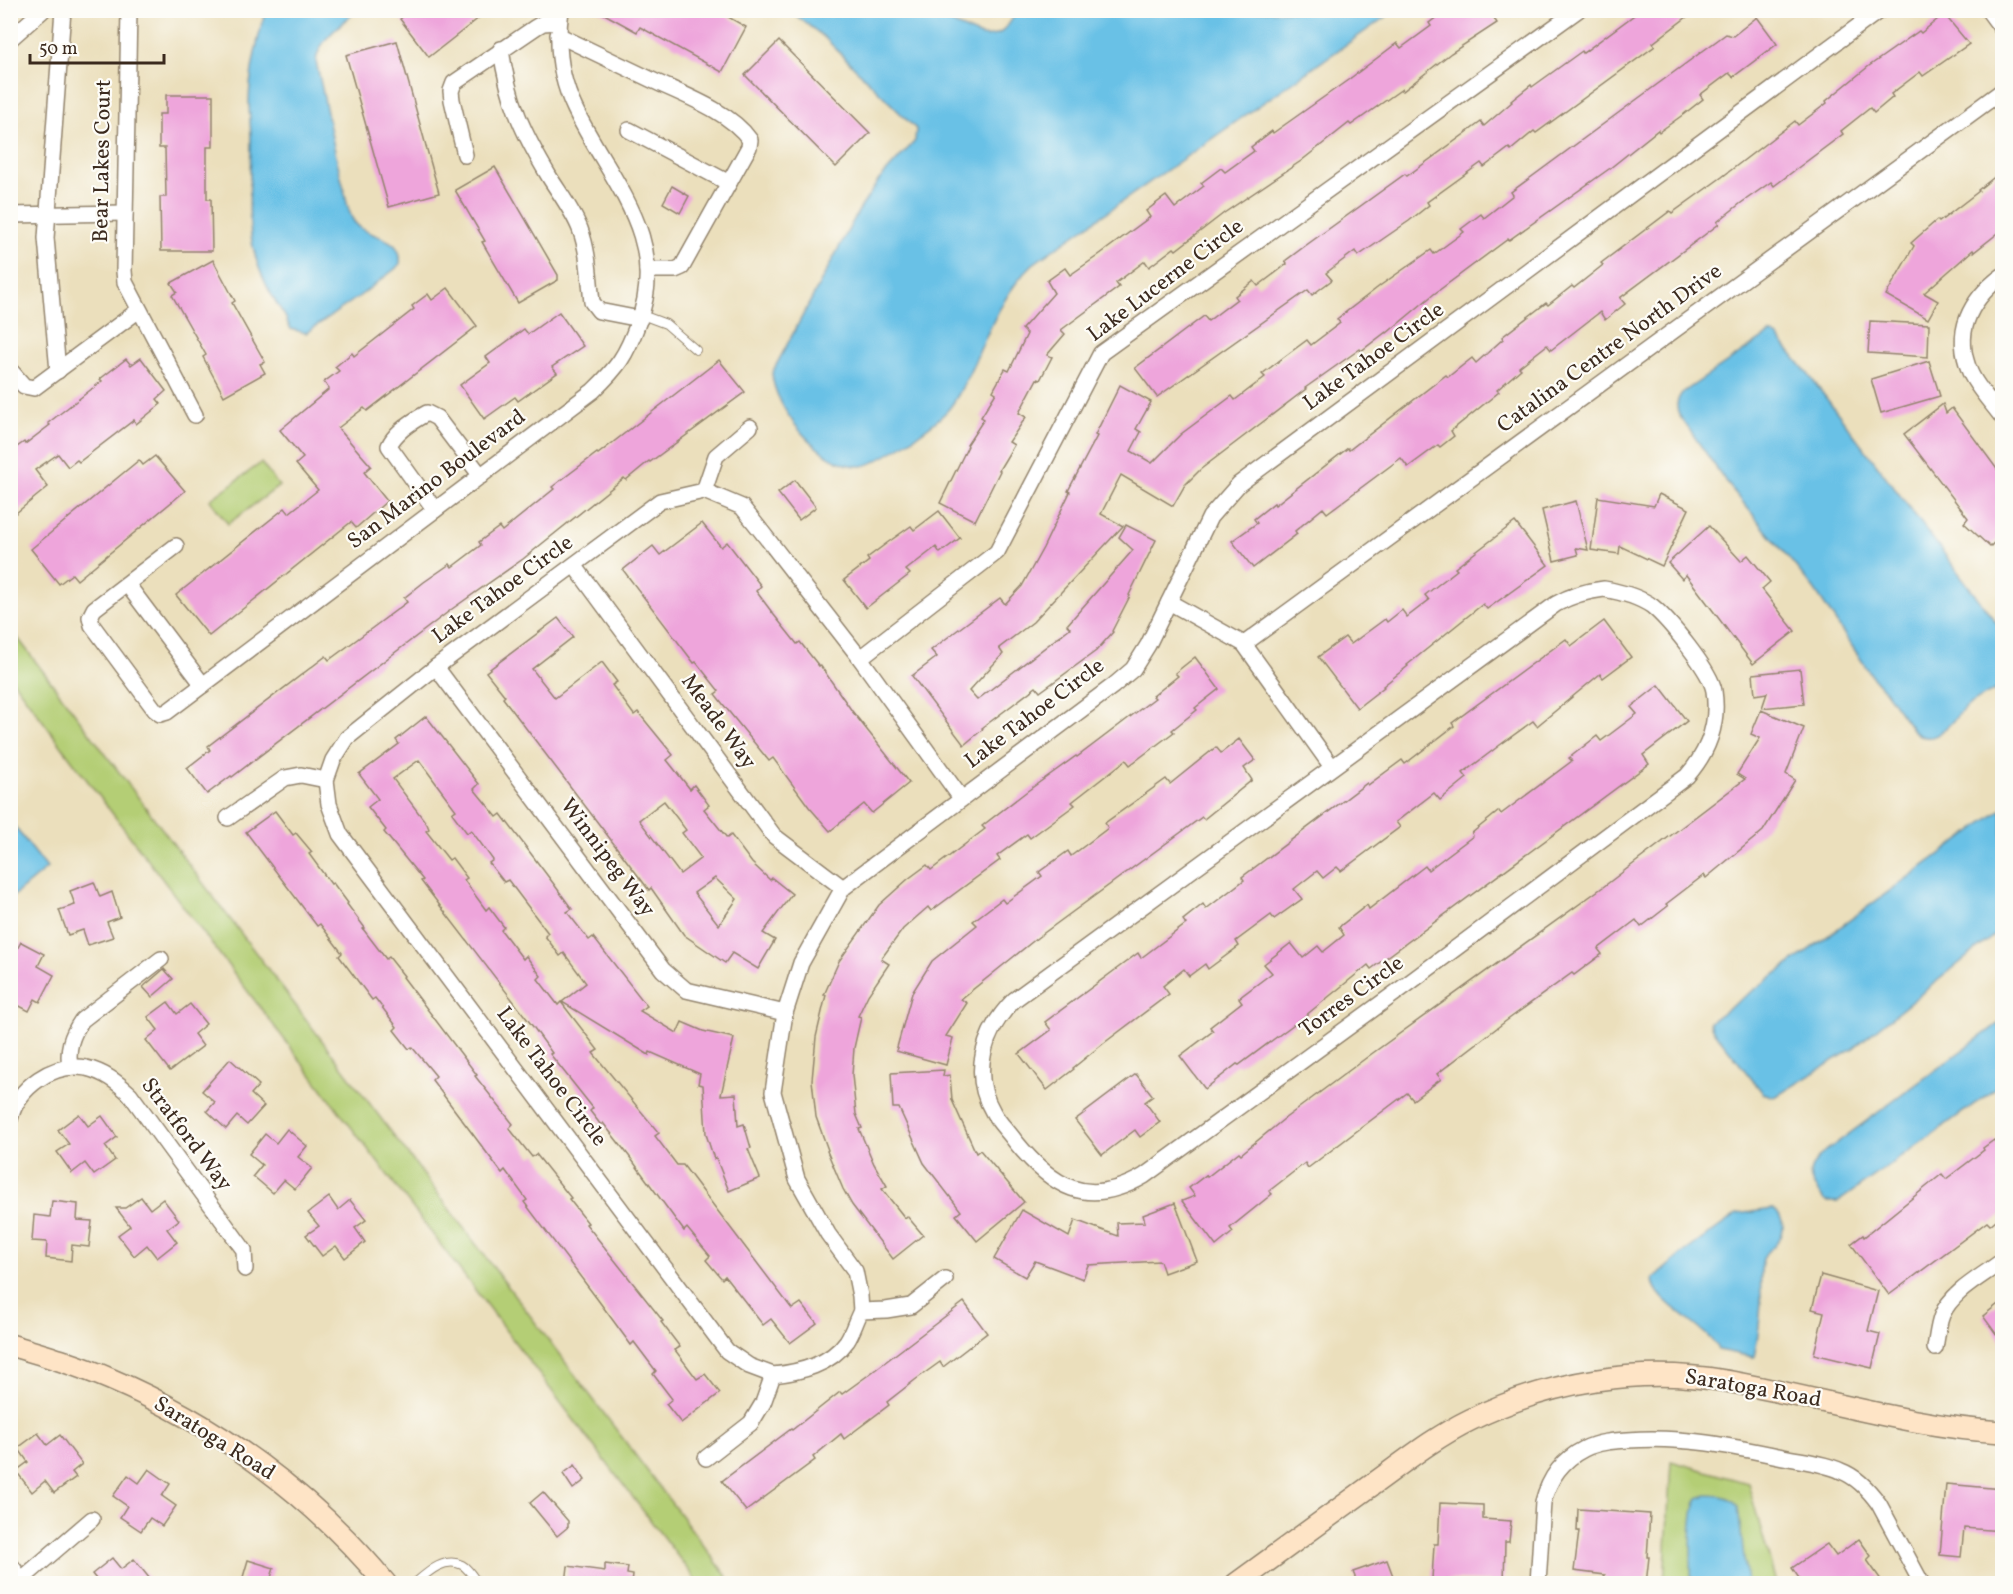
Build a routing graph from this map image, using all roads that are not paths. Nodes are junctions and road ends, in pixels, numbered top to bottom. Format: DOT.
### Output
graph roads {
  1 [pos="43,10"];
  2 [pos="63,10"];
  3 [pos="129,10"];
  4 [pos="1578,10"];
  5 [pos="1880,10"];
  6 [pos="1989,10"];
  7 [pos="559,23"];
  8 [pos="2002,30"];
  9 [pos="10,39"];
  10 [pos="501,50"];
  11 [pos="2002,91"];
  12 [pos="629,130"];
  13 [pos="465,154"];
  14 [pos="729,183"];
  15 [pos="125,213"];
  16 [pos="48,214"];
  17 [pos="10,215"];
  18 [pos="647,270"];
  19 [pos="2002,276"];
  20 [pos="139,310"];
  21 [pos="641,317"];
  22 [pos="696,350"];
  23 [pos="10,370"];
  24 [pos="58,371"];
  25 [pos="195,415"];
  26 [pos="2002,417"];
  27 [pos="750,427"];
  28 [pos="481,476"];
  29 [pos="704,491"];
  30 [pos="435,510"];
  31 [pos="176,546"];
  32 [pos="574,565"];
  33 [pos="127,584"];
  34 [pos="1169,602"];
  35 [pos="1244,644"];
  36 [pos="860,658"];
  37 [pos="436,667"];
  38 [pos="203,685"];
  39 [pos="1332,767"];
  40 [pos="326,780"];
  41 [pos="961,798"];
  42 [pos="228,818"];
  43 [pos="843,888"];
  44 [pos="161,959"];
  45 [pos="785,1012"];
  46 [pos="70,1067"];
  47 [pos="10,1119"];
  48 [pos="2002,1261"];
  49 [pos="245,1269"];
  50 [pos="945,1279"];
  51 [pos="861,1311"];
  52 [pos="10,1345"];
  53 [pos="1935,1348"];
  54 [pos="773,1375"];
  55 [pos="2002,1432"];
  56 [pos="706,1458"];
  57 [pos="92,1519"];
  58 [pos="10,1564"];
  59 [pos="24,1581"];
  60 [pos="386,1584"];
  61 [pos="414,1584"];
  62 [pos="478,1584"];
  63 [pos="1236,1584"];
  64 [pos="1538,1584"];
  65 [pos="1922,1584"];
  1 -- 9 [label="street"];
  2 -- 16 [label="street"];
  3 -- 15 [label="street, Bear Lakes Court"];
  4 -- 36 [label="street, Lake Lucerne Circle"];
  5 -- 34 [label="street, Lake Tahoe Circle"];
  6 -- 8 [label="street"];
  7 -- 10 [label="street"];
  7 -- 14 [label="street"];
  7 -- 18 [label="street, San Marino Boulevard"];
  10 -- 13 [label="street"];
  10 -- 21 [label="street"];
  11 -- 35 [label="street, Catalina Centre North Drive"];
  12 -- 14 [label="street"];
  14 -- 18 [label="street"];
  15 -- 16 [label="street"];
  15 -- 20 [label="street, Bear Lakes Court"];
  16 -- 17 [label="street"];
  16 -- 24 [label="street"];
  18 -- 21 [label="street, San Marino Boulevard"];
  19 -- 26 [label="street"];
  20 -- 24 [label="street"];
  20 -- 25 [label="street, Bear Lakes Court"];
  21 -- 22 [label="lane"];
  21 -- 28 [label="street, San Marino Boulevard"];
  23 -- 24 [label="street"];
  27 -- 29 [label="street"];
  28 -- 30 [label="street, San Marino Boulevard"];
  28 -- 30 [label="street"];
  29 -- 32 [label="street, Lake Tahoe Circle"];
  29 -- 36 [label="street, Lake Tahoe Circle"];
  30 -- 38 [label="street, San Marino Boulevard"];
  31 -- 33 [label="street, San Marino Boulevard"];
  32 -- 37 [label="street, Lake Tahoe Circle"];
  32 -- 43 [label="street, Meade Way"];
  33 -- 38 [label="street"];
  33 -- 38 [label="street, San Marino Boulevard"];
  34 -- 35 [label="street"];
  34 -- 41 [label="street, Lake Tahoe Circle"];
  35 -- 39 [label="street"];
  36 -- 41 [label="street, Lake Tahoe Circle"];
  37 -- 40 [label="street, Lake Tahoe Circle"];
  37 -- 45 [label="street, Winnipeg Way"];
  39 -- 39 [label="street, Torres Circle"];
  40 -- 42 [label="street"];
  40 -- 54 [label="street, Lake Tahoe Circle"];
  41 -- 43 [label="street, Lake Tahoe Circle"];
  43 -- 45 [label="street, Lake Tahoe Circle"];
  44 -- 46 [label="street"];
  45 -- 51 [label="street, Lake Tahoe Circle"];
  46 -- 47 [label="street, Stratford Way"];
  46 -- 49 [label="street, Stratford Way"];
  48 -- 53 [label="street"];
  50 -- 51 [label="street"];
  51 -- 54 [label="street"];
  52 -- 60 [label="street, Saratoga Road"];
  54 -- 56 [label="street"];
  55 -- 63 [label="street, Saratoga Road"];
  57 -- 59 [label="street"];
  58 -- 59 [label="street"];
  61 -- 62 [label="lane"];
  64 -- 65 [label="street"];
}
